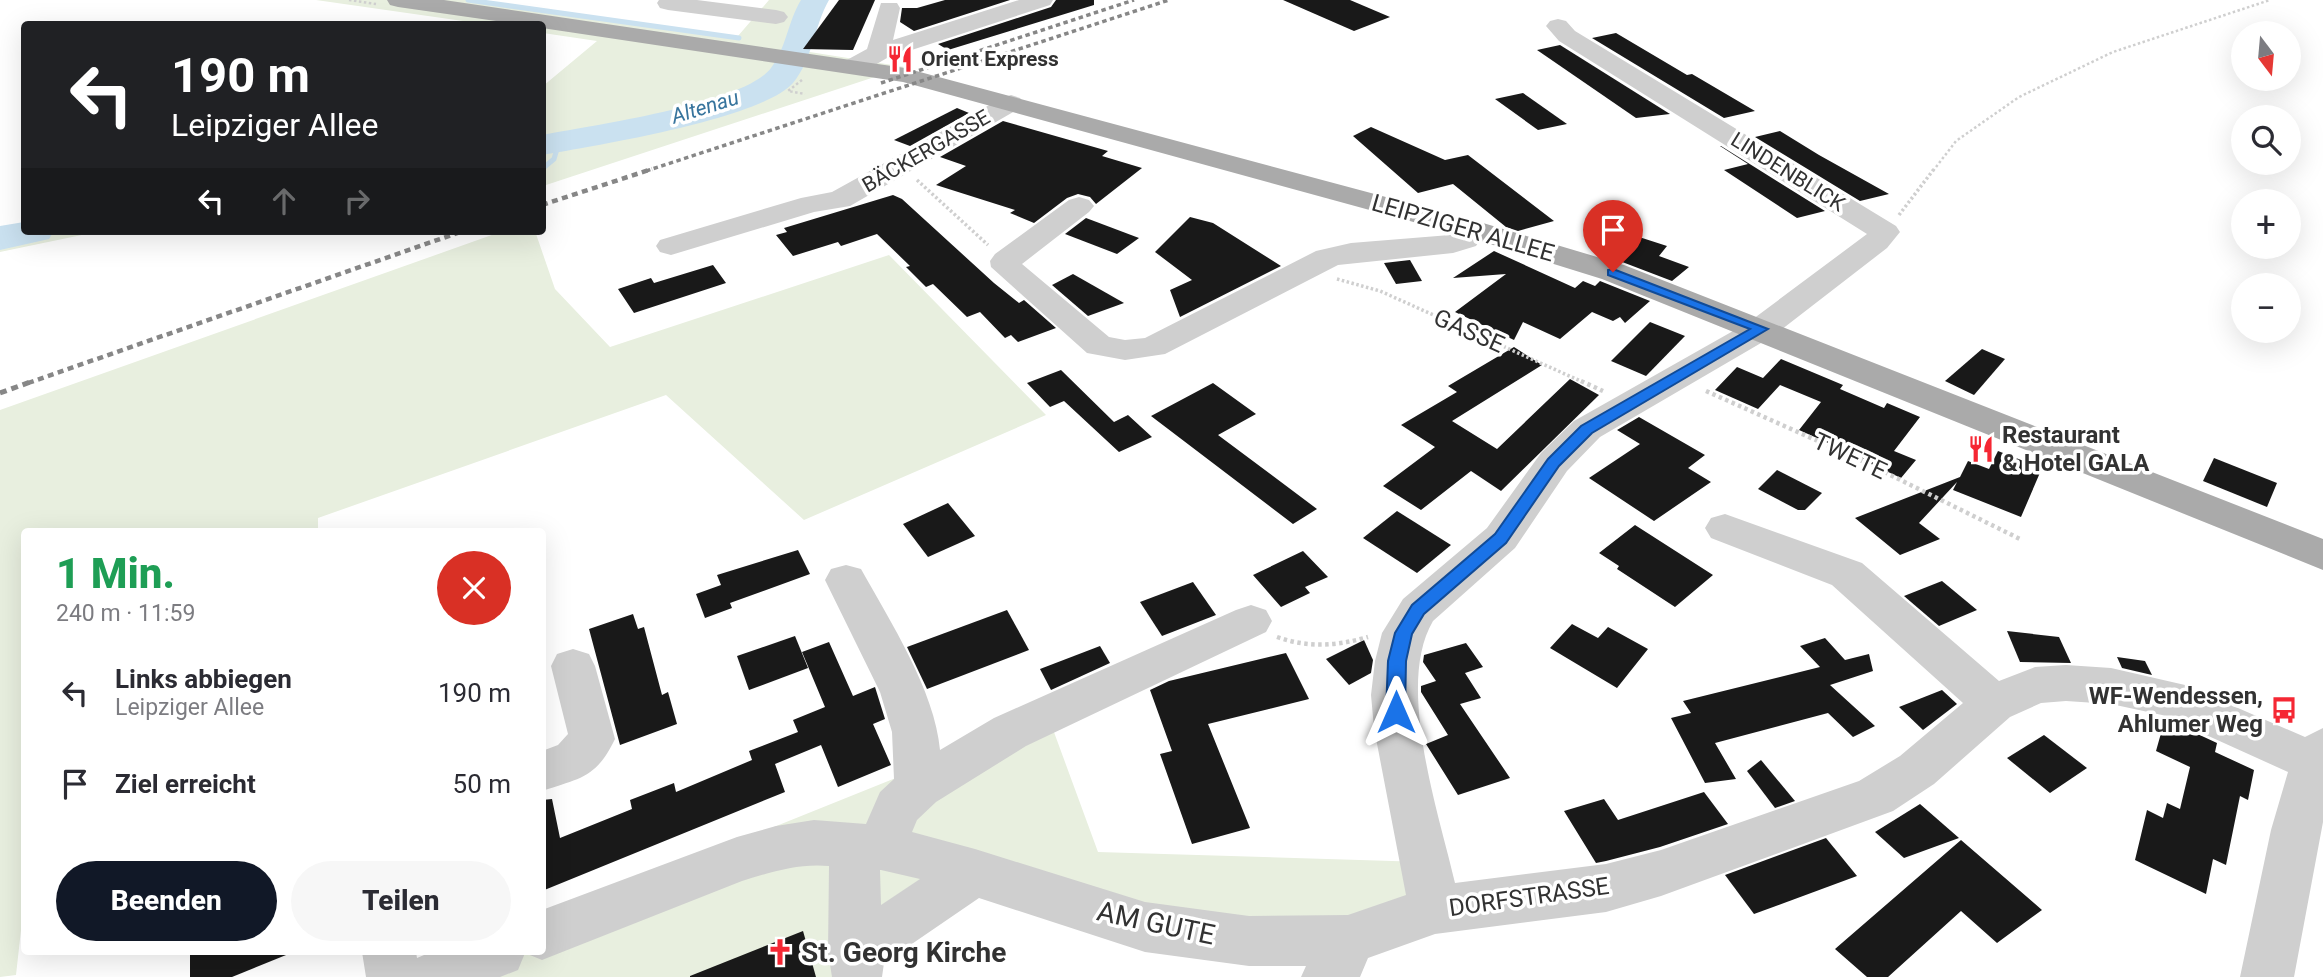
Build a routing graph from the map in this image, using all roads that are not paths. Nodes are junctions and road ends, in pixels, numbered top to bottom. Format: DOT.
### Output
graph roads {
  1 [pos="398,0"];
  2 [pos="1042,0"];
  3 [pos="668,3"];
  4 [pos="783,8"];
  5 [pos="889,8"];
  6 [pos="544,21"];
  7 [pos="546,21"];
  8 [pos="1558,26"];
  9 [pos="753,51"];
  10 [pos="866,60"];
  11 [pos="1011,103"];
  12 [pos="1079,206"];
  13 [pos="1472,229"];
  14 [pos="671,246"];
  15 [pos="1761,329"];
  16 [pos="1725,528"];
  17 [pos="2323,555"];
  18 [pos="846,580"];
  19 [pos="1251,621"];
  20 [pos="573,666"];
  21 [pos="1994,704"];
  22 [pos="2319,755"];
  23 [pos="546,770"];
  24 [pos="919,787"];
  25 [pos="867,846"];
  26 [pos="975,872"];
  27 [pos="1434,910"];
  28 [pos="546,934"];
  29 [pos="389,955"];
  30 [pos="491,955"];
  31 [pos="1338,958"];
  32 [pos="856,964"];
  33 [pos="393,977"];
  34 [pos="434,977"];
  35 [pos="2267,977"];
  1 -- 6 [label="main road, LEIPZIGER ALLEE"];
  2 -- 10 [label="street"];
  3 -- 4 [label="street"];
  4 -- 9 [label="street"];
  5 -- 10 [label="street"];
  7 -- 9 [label="main road, LEIPZIGER ALLEE"];
  8 -- 15 [label="street, LINDENBLICK"];
  9 -- 10 [label="main road, LEIPZIGER ALLEE"];
  10 -- 11 [label="main road, LEIPZIGER ALLEE"];
  11 -- 13 [label="main road, LEIPZIGER ALLEE"];
  11 -- 14 [label="street, BÄCKERGASSE"];
  12 -- 13 [label="street"];
  13 -- 15 [label="main road, LEIPZIGER ALLEE"];
  15 -- 17 [label="main road, LEIPZIGER ALLEE"];
  15 -- 27 [label="street, DORFSTRASSE"];
  16 -- 21 [label="street"];
  18 -- 24 [label="street"];
  19 -- 24 [label="street"];
  20 -- 23 [label="street"];
  21 -- 22 [label="street, DORFSTRASSE"];
  21 -- 27 [label="street, DORFSTRASSE"];
  22 -- 35 [label="street"];
  24 -- 25 [label="street"];
  25 -- 26 [label="street, AM GUTE"];
  25 -- 28 [label="street, AM GUTE"];
  25 -- 32 [label="street"];
  26 -- 31 [label="street, AM GUTE"];
  26 -- 32 [label="street"];
  27 -- 31 [label="street, AM GUTE"];
  29 -- 33 [label="street"];
  30 -- 34 [label="street"];
}
